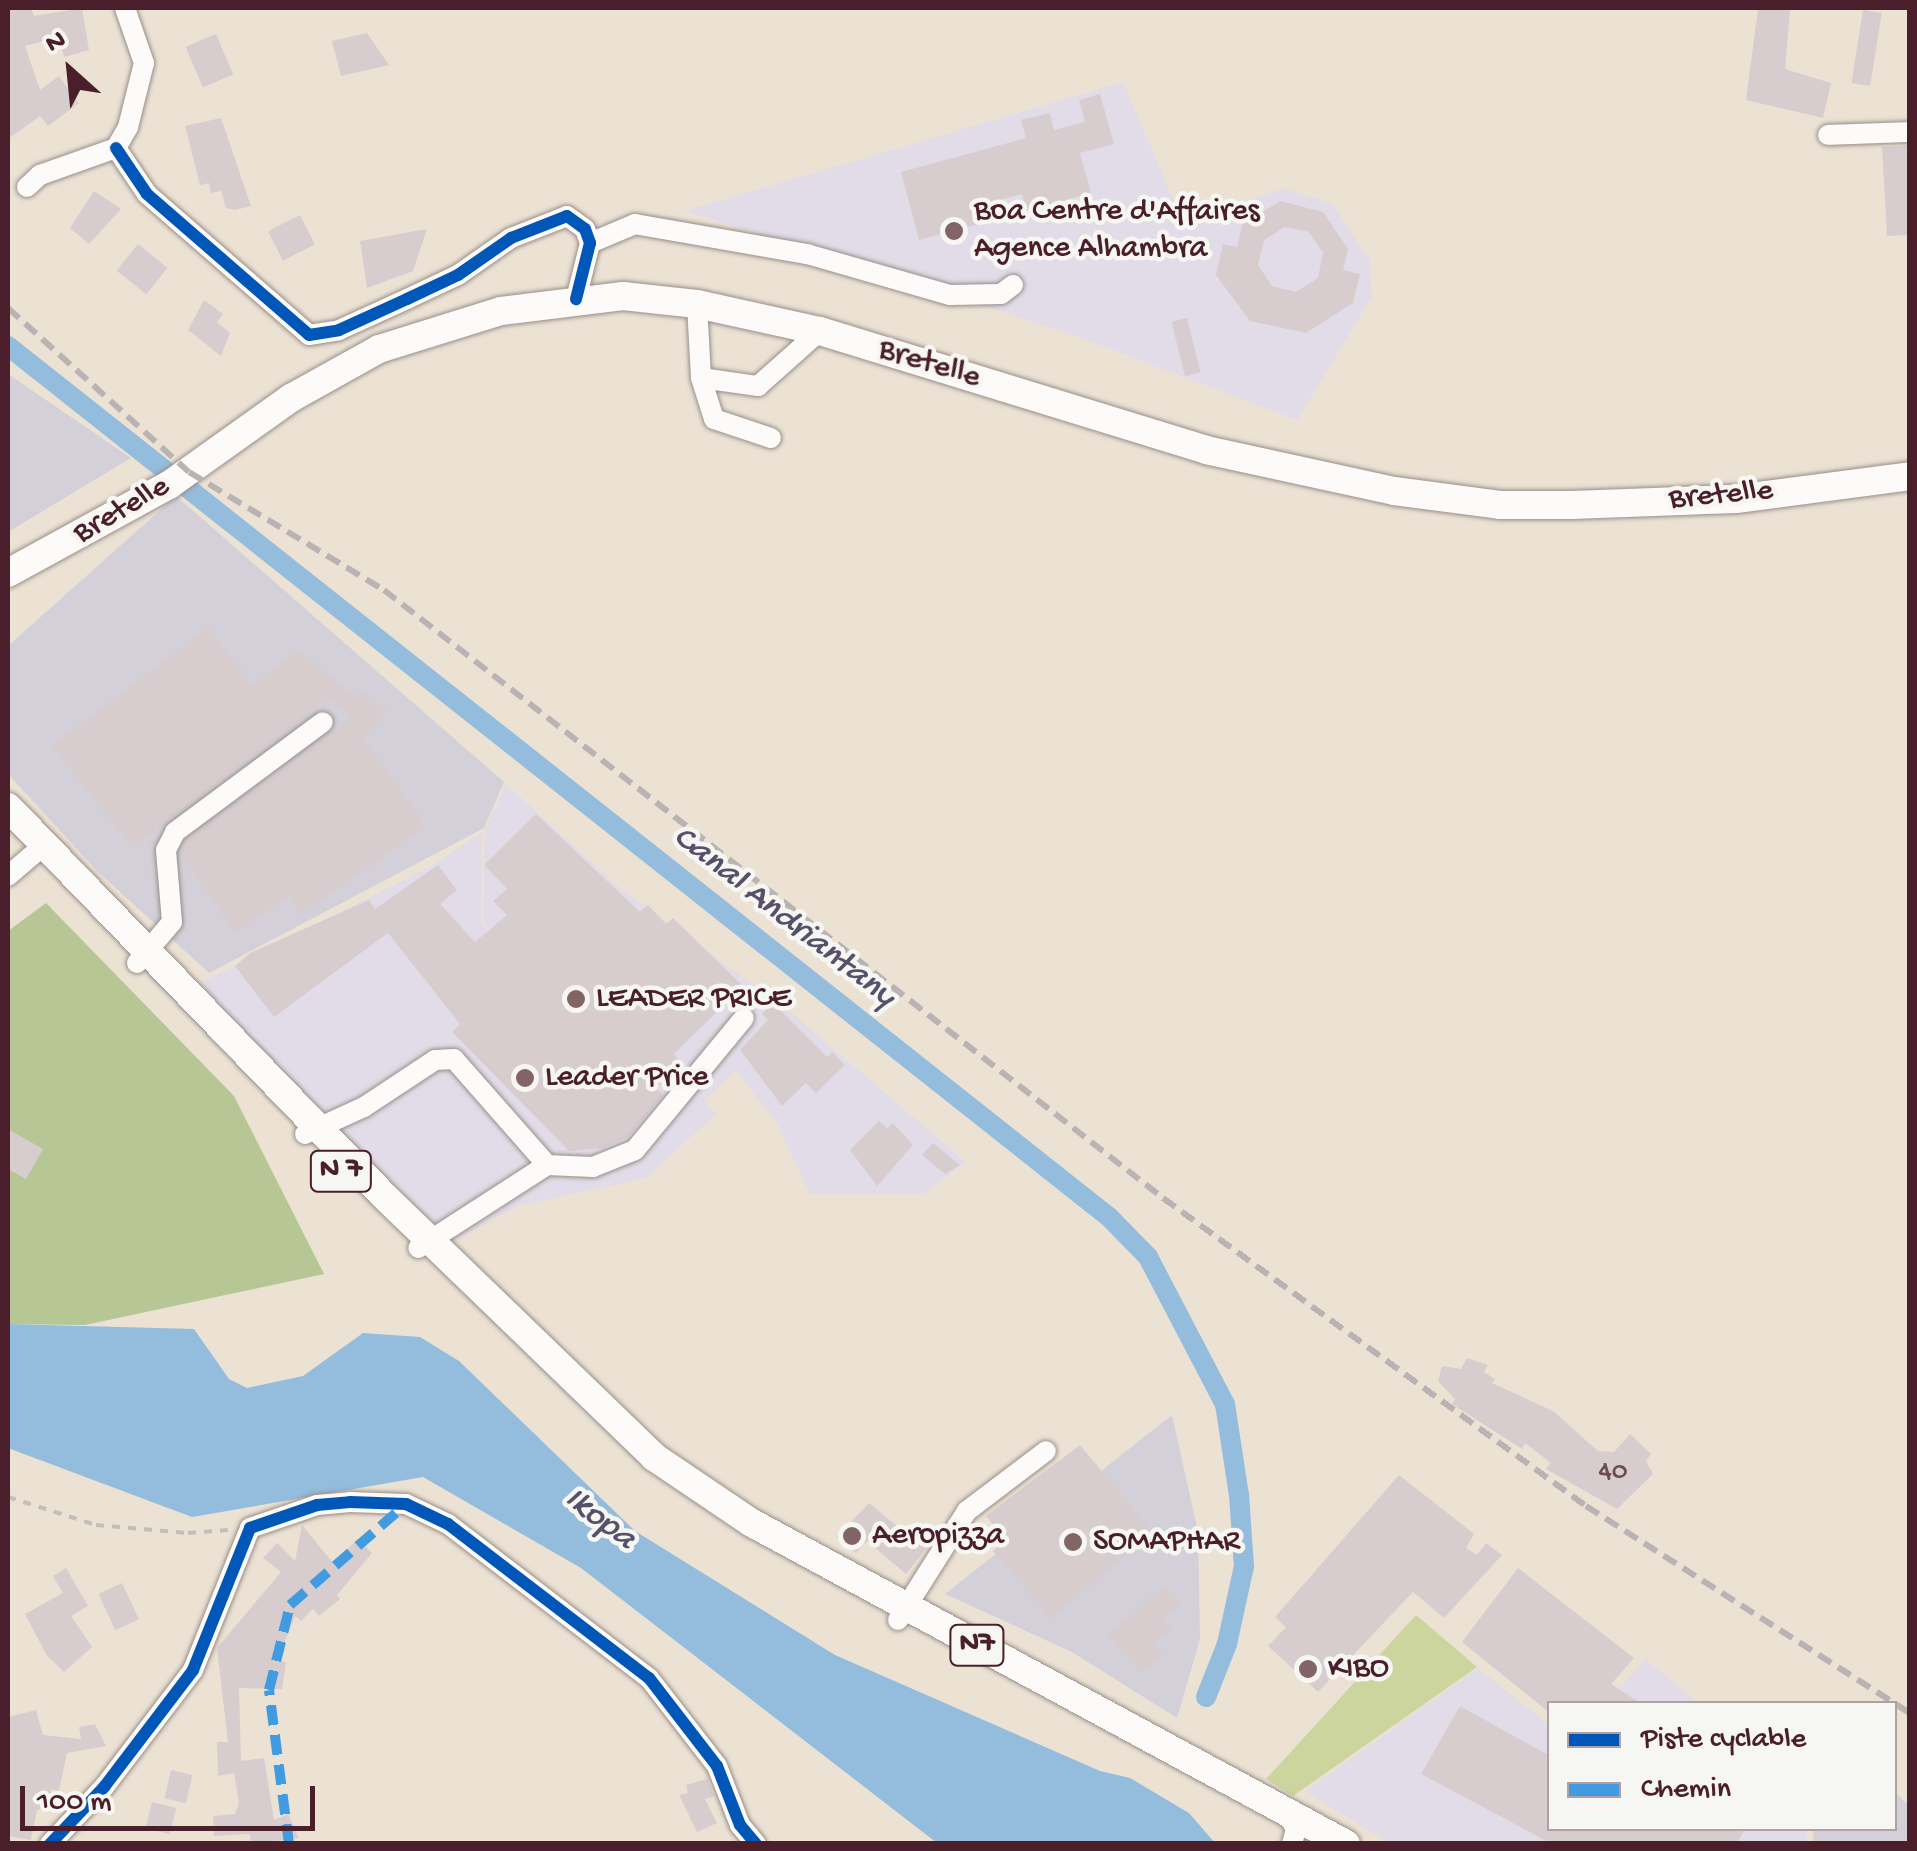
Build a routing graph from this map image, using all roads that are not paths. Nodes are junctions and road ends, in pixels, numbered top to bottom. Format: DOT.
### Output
graph roads {
  1 [pos="125,8"];
  2 [pos="1910,132"];
  3 [pos="1828,135"];
  4 [pos="116,148"];
  5 [pos="28,186"];
  6 [pos="590,243"];
  7 [pos="1012,284"];
  8 [pos="576,299"];
  9 [pos="697,304"];
  10 [pos="820,331"];
  11 [pos="700,378"];
  12 [pos="771,438"];
  13 [pos="1910,476"];
  14 [pos="8,573"];
  15 [pos="323,722"];
  16 [pos="8,806"];
  17 [pos="8,832"];
  18 [pos="38,851"];
  19 [pos="8,876"];
  20 [pos="142,957"];
  21 [pos="744,1018"];
  22 [pos="312,1131"];
  23 [pos="548,1165"];
  24 [pos="423,1243"];
  25 [pos="621,1428"];
  26 [pos="1046,1451"];
  27 [pos="688,1498"];
  28 [pos="902,1614"];
  29 [pos="1297,1834"];
  30 [pos="50,1844"];
  31 [pos="756,1844"];
  32 [pos="1346,1844"];
  1 -- 4 [label="street"];
  2 -- 3 [label="street"];
  4 -- 5 [label="street"];
  4 -- 6 [label="street"];
  6 -- 7 [label="street"];
  6 -- 8 [label="street"];
  8 -- 9 [label="main road, Bretelle"];
  8 -- 14 [label="main road, Bretelle"];
  9 -- 10 [label="main road, Bretelle"];
  9 -- 11 [label="street"];
  10 -- 11 [label="street"];
  10 -- 13 [label="main road, Bretelle"];
  11 -- 12 [label="street"];
  15 -- 20 [label="street"];
  16 -- 18 [label="main road, N 7"];
  17 -- 18 [label="main road, N 7"];
  18 -- 19 [label="street"];
  18 -- 20 [label="main road, N 7"];
  20 -- 22 [label="main road, N 7"];
  21 -- 23 [label="street"];
  22 -- 23 [label="street"];
  22 -- 24 [label="main road, N 7"];
  23 -- 24 [label="street"];
  24 -- 25 [label="main road, N 7"];
  24 -- 27 [label="main road, N 7"];
  25 -- 28 [label="main road, N7"];
  26 -- 28 [label="street"];
  27 -- 28 [label="main road, N7"];
  28 -- 29 [label="main road, N7"];
  29 -- 32 [label="main road, N7"];
  30 -- 31 [label="street"];
}
